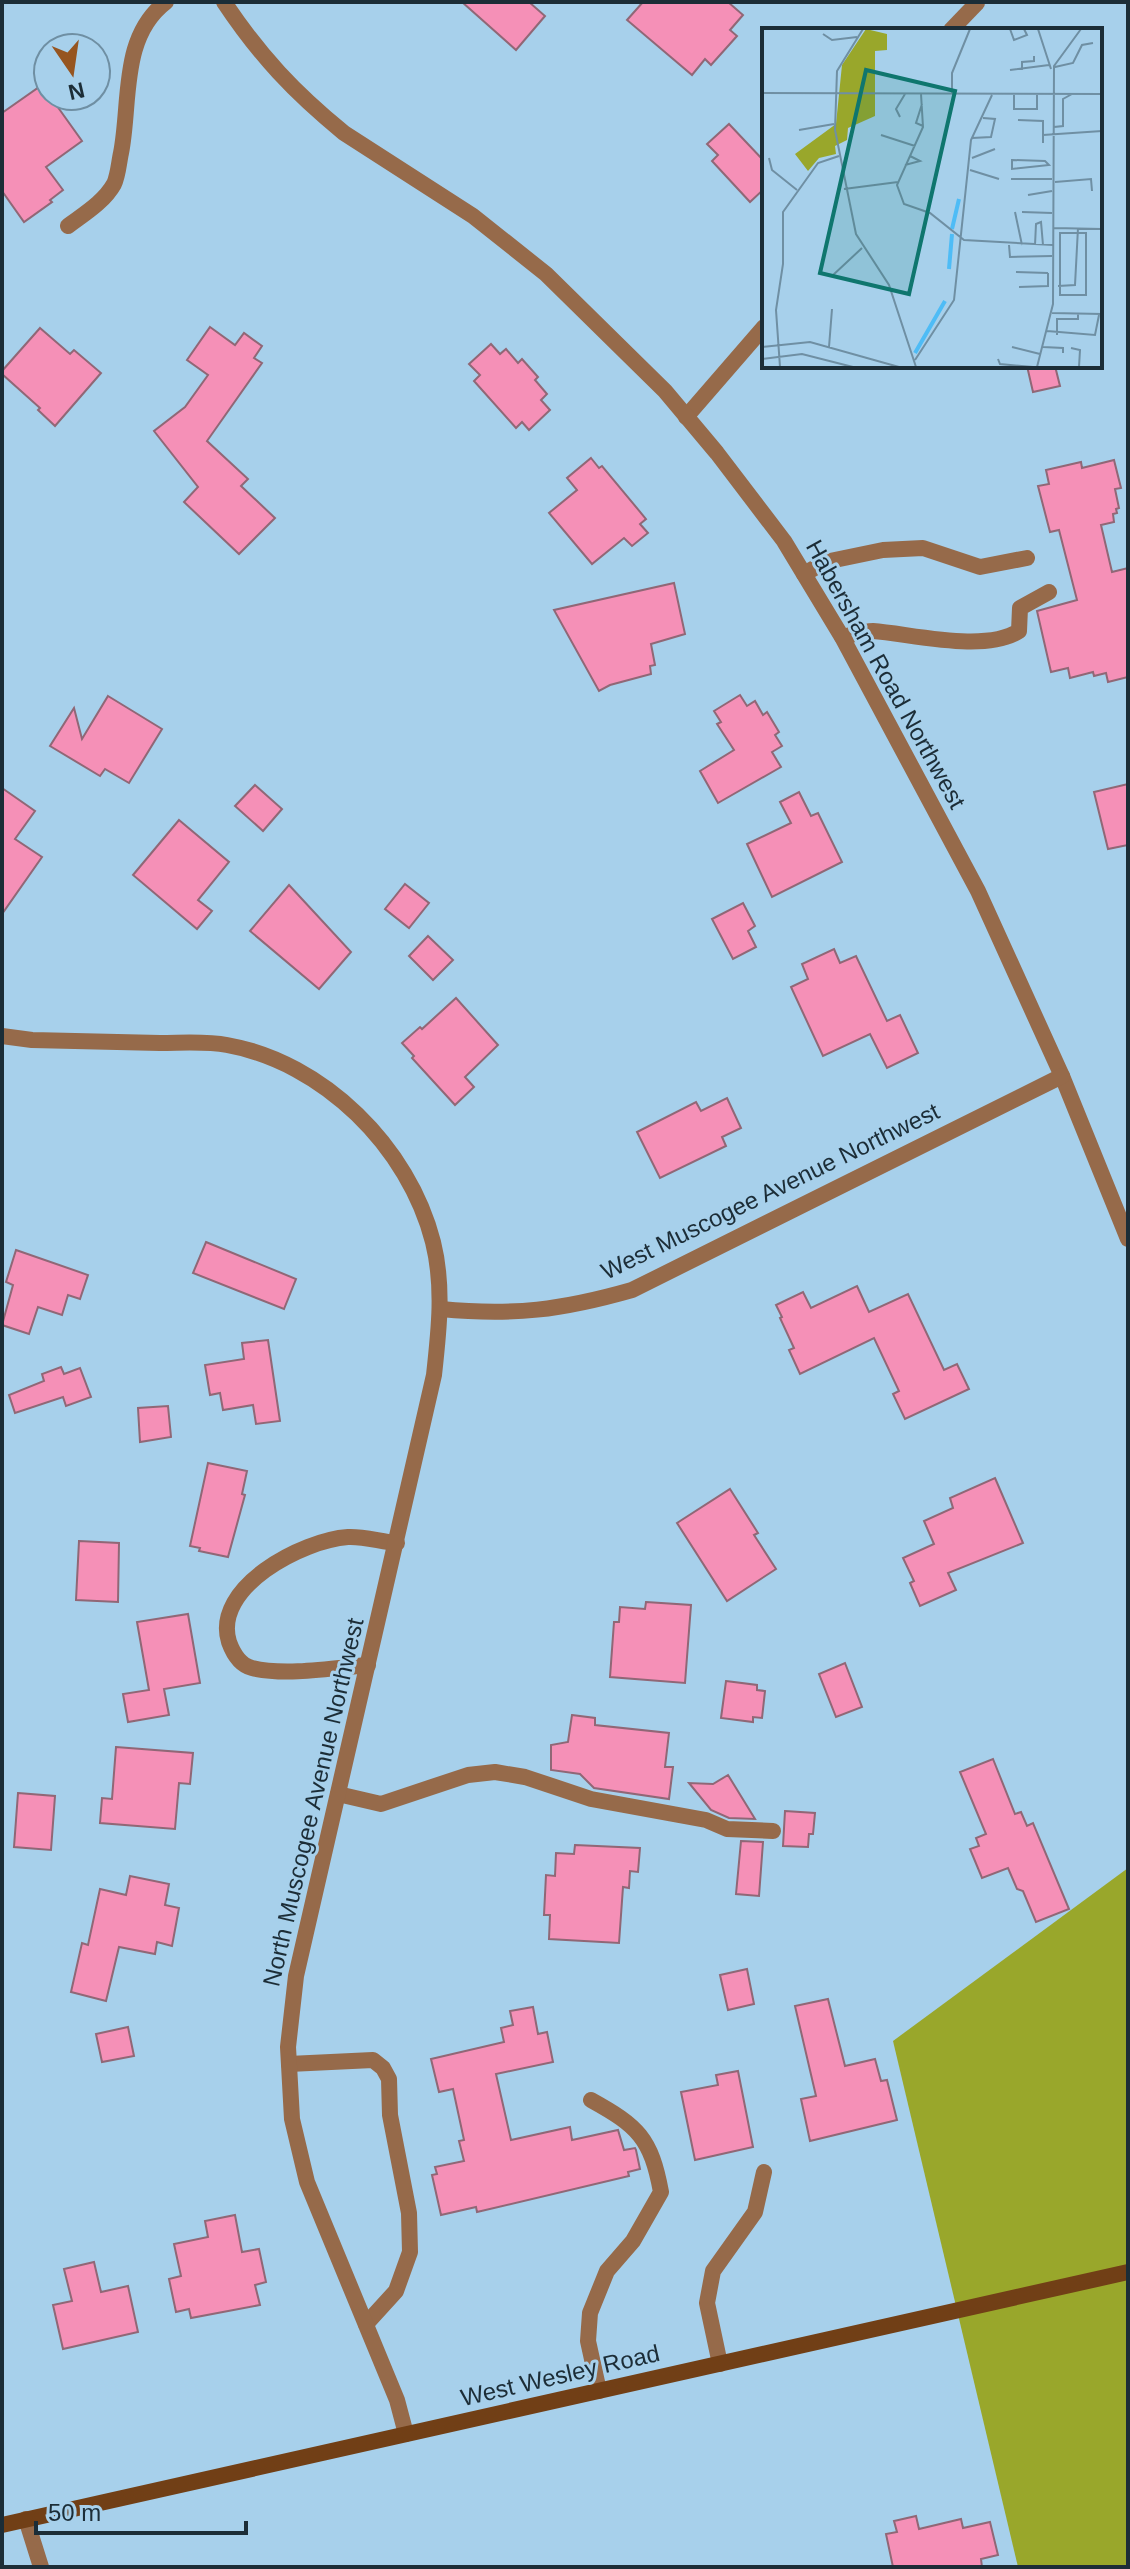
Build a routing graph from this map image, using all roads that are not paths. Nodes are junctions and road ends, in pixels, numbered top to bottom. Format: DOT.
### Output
graph roads {
  1 [pos="166,2"];
  2 [pos="224,2"];
  3 [pos="977,3"];
  4 [pos="953,28"];
  5 [pos="68,226"];
  6 [pos="762,329"];
  7 [pos="686,417"];
  8 [pos="1027,558"];
  9 [pos="804,574"];
  10 [pos="1049,592"];
  11 [pos="842,637"];
  12 [pos="2,1036"];
  13 [pos="1062,1076"];
  14 [pos="1128,1239"];
  15 [pos="441,1309"];
  16 [pos="397,1543"];
  17 [pos="368,1665"];
  18 [pos="338,1794"];
  19 [pos="773,1831"];
  20 [pos="289,2064"];
  21 [pos="591,2100"];
  22 [pos="764,2172"];
  23 [pos="1128,2272"];
  24 [pos="366,2324"];
  25 [pos="720,2364"];
  26 [pos="599,2391"];
  27 [pos="406,2434"];
  28 [pos="26,2519"];
  29 [pos="2,2525"];
  30 [pos="41,2567"];
  1 -- 5 [label="street"];
  2 -- 7 [label="street, Habersham Road Northwest"];
  3 -- 4 [label="street"];
  6 -- 7 [label="street"];
  7 -- 9 [label="street, Habersham Road Northwest"];
  8 -- 9 [label="street"];
  9 -- 11 [label="street, Habersham Road Northwest"];
  10 -- 11 [label="street"];
  11 -- 13 [label="street, Habersham Road Northwest"];
  12 -- 15 [label="street, North Muscogee Avenue Northwest"];
  13 -- 14 [label="street, Habersham Road Northwest"];
  13 -- 15 [label="street, West Muscogee Avenue Northwest"];
  15 -- 16 [label="street, North Muscogee Avenue Northwest"];
  16 -- 17 [label="street, North Muscogee Avenue Northwest"];
  16 -- 17 [label="street"];
  17 -- 18 [label="street, North Muscogee Avenue Northwest"];
  18 -- 19 [label="street"];
  18 -- 20 [label="street, North Muscogee Avenue Northwest"];
  20 -- 24 [label="street, North Muscogee Avenue Northwest"];
  20 -- 24 [label="street"];
  21 -- 26 [label="street"];
  22 -- 25 [label="street"];
  23 -- 25 [label="street, West Wesley Road"];
  24 -- 27 [label="street, North Muscogee Avenue Northwest"];
  25 -- 26 [label="street, West Wesley Road"];
  26 -- 27 [label="street, West Wesley Road"];
  27 -- 28 [label="street, West Wesley Road"];
  28 -- 29 [label="street, West Wesley Road"];
  28 -- 30 [label="street"];
}
